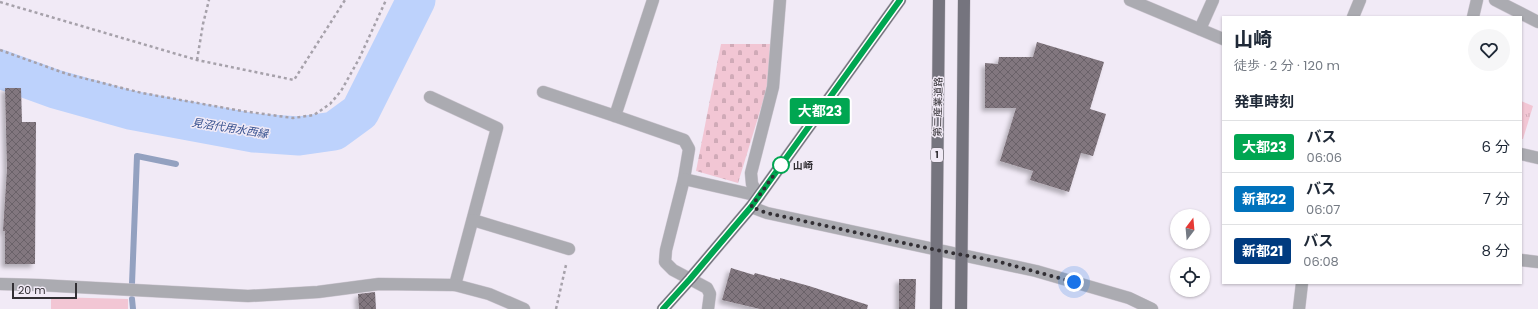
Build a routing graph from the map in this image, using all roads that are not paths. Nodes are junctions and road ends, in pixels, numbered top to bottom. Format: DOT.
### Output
graph roads {
  1 [pos="653,0"];
  2 [pos="780,0"];
  3 [pos="900,0"];
  4 [pos="939,0"];
  5 [pos="964,0"];
  6 [pos="1130,0"];
  7 [pos="1213,0"];
  8 [pos="1360,0"];
  9 [pos="1477,0"];
  10 [pos="1495,0"];
  11 [pos="1352,16"];
  12 [pos="1473,16"];
  13 [pos="1538,22"];
  14 [pos="1200,29"];
  15 [pos="1222,39"];
  16 [pos="543,92"];
  17 [pos="430,97"];
  18 [pos="615,116"];
  19 [pos="1522,154"];
  20 [pos="1538,158"];
  21 [pos="684,179"];
  22 [pos="759,196"];
  23 [pos="751,207"];
  24 [pos="473,220"];
  25 [pos="569,249"];
  26 [pos="936,250"];
  27 [pos="962,255"];
  28 [pos="1522,260"];
  29 [pos="1538,262"];
  30 [pos="690,279"];
  31 [pos="0,284"];
  32 [pos="1302,284"];
  33 [pos="455,285"];
  34 [pos="712,308"];
  35 [pos="524,309"];
  36 [pos="663,309"];
  37 [pos="936,309"];
  38 [pos="962,309"];
  39 [pos="1152,309"];
  40 [pos="1299,309"];
  1 -- 18 [label="street"];
  2 -- 22 [label="street"];
  3 -- 22 [label="main road"];
  4 -- 26 [label="main road, 第二産業道路 / 1"];
  5 -- 27 [label="main road"];
  6 -- 14 [label="street"];
  7 -- 14 [label="street"];
  8 -- 11 [label="street"];
  9 -- 12 [label="street"];
  10 -- 13 [label="street"];
  14 -- 15 [label="street"];
  16 -- 18 [label="street"];
  17 -- 24 [label="street"];
  18 -- 21 [label="street"];
  19 -- 20 [label="street"];
  21 -- 22 [label="street"];
  21 -- 30 [label="street"];
  22 -- 23 [label="main road"];
  23 -- 26 [label="street"];
  23 -- 30 [label="main road"];
  24 -- 25 [label="street"];
  24 -- 33 [label="street"];
  26 -- 27 [label="street"];
  26 -- 37 [label="main road, 第二産業道路 / 1"];
  27 -- 38 [label="main road"];
  27 -- 39 [label="street"];
  28 -- 29 [label="street"];
  30 -- 34 [label="street"];
  30 -- 36 [label="main road"];
  31 -- 33 [label="street"];
  32 -- 40 [label="street"];
  33 -- 35 [label="street"];
}
